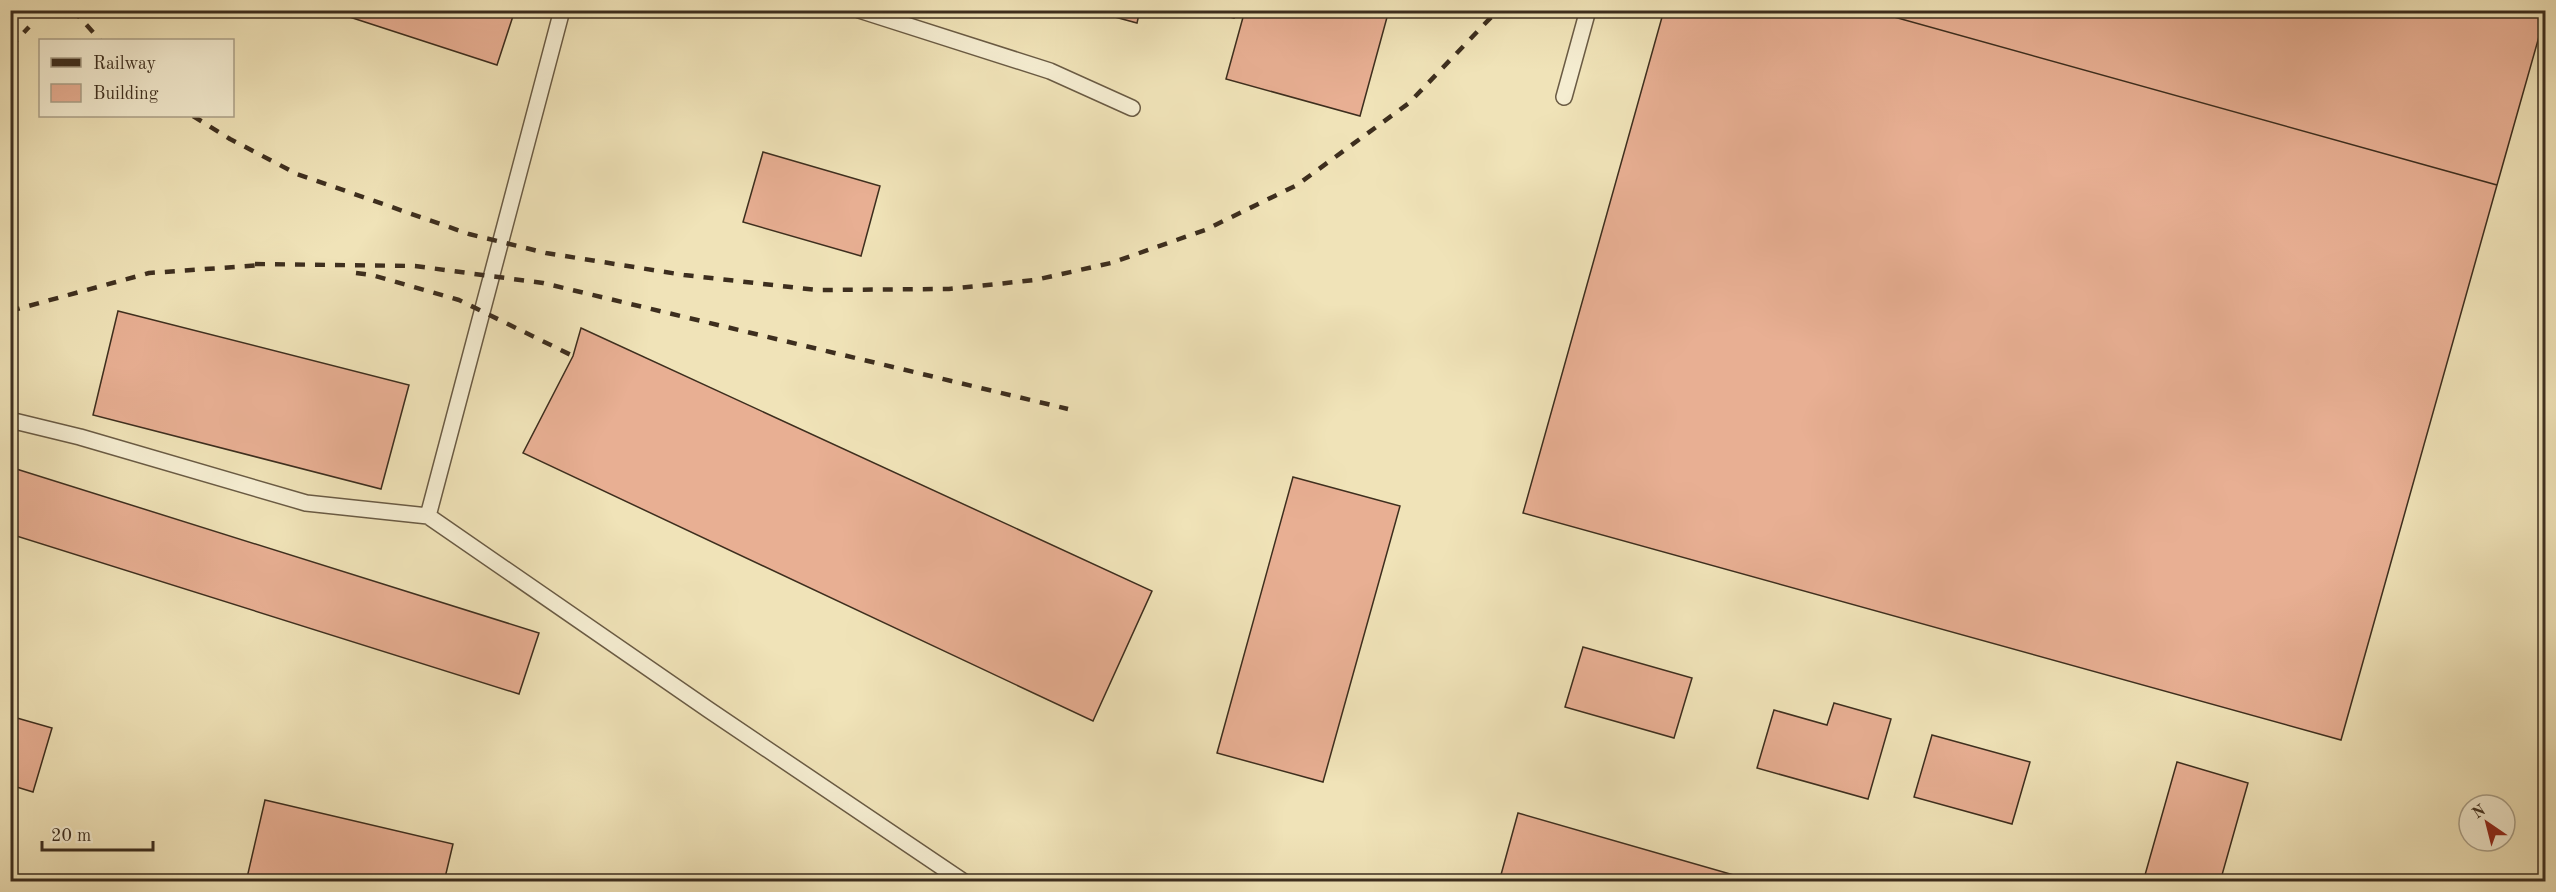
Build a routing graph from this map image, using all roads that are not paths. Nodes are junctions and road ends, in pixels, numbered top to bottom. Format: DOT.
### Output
graph roads {
  1 [pos="561,10"];
  2 [pos="859,10"];
  3 [pos="1588,10"];
  4 [pos="1564,97"];
  5 [pos="1132,108"];
  6 [pos="10,420"];
  7 [pos="428,516"];
  8 [pos="963,882"];
  1 -- 7 [label="lane"];
  2 -- 5 [label="lane"];
  3 -- 4 [label="lane"];
  6 -- 7 [label="lane"];
  7 -- 8 [label="lane"];
}
